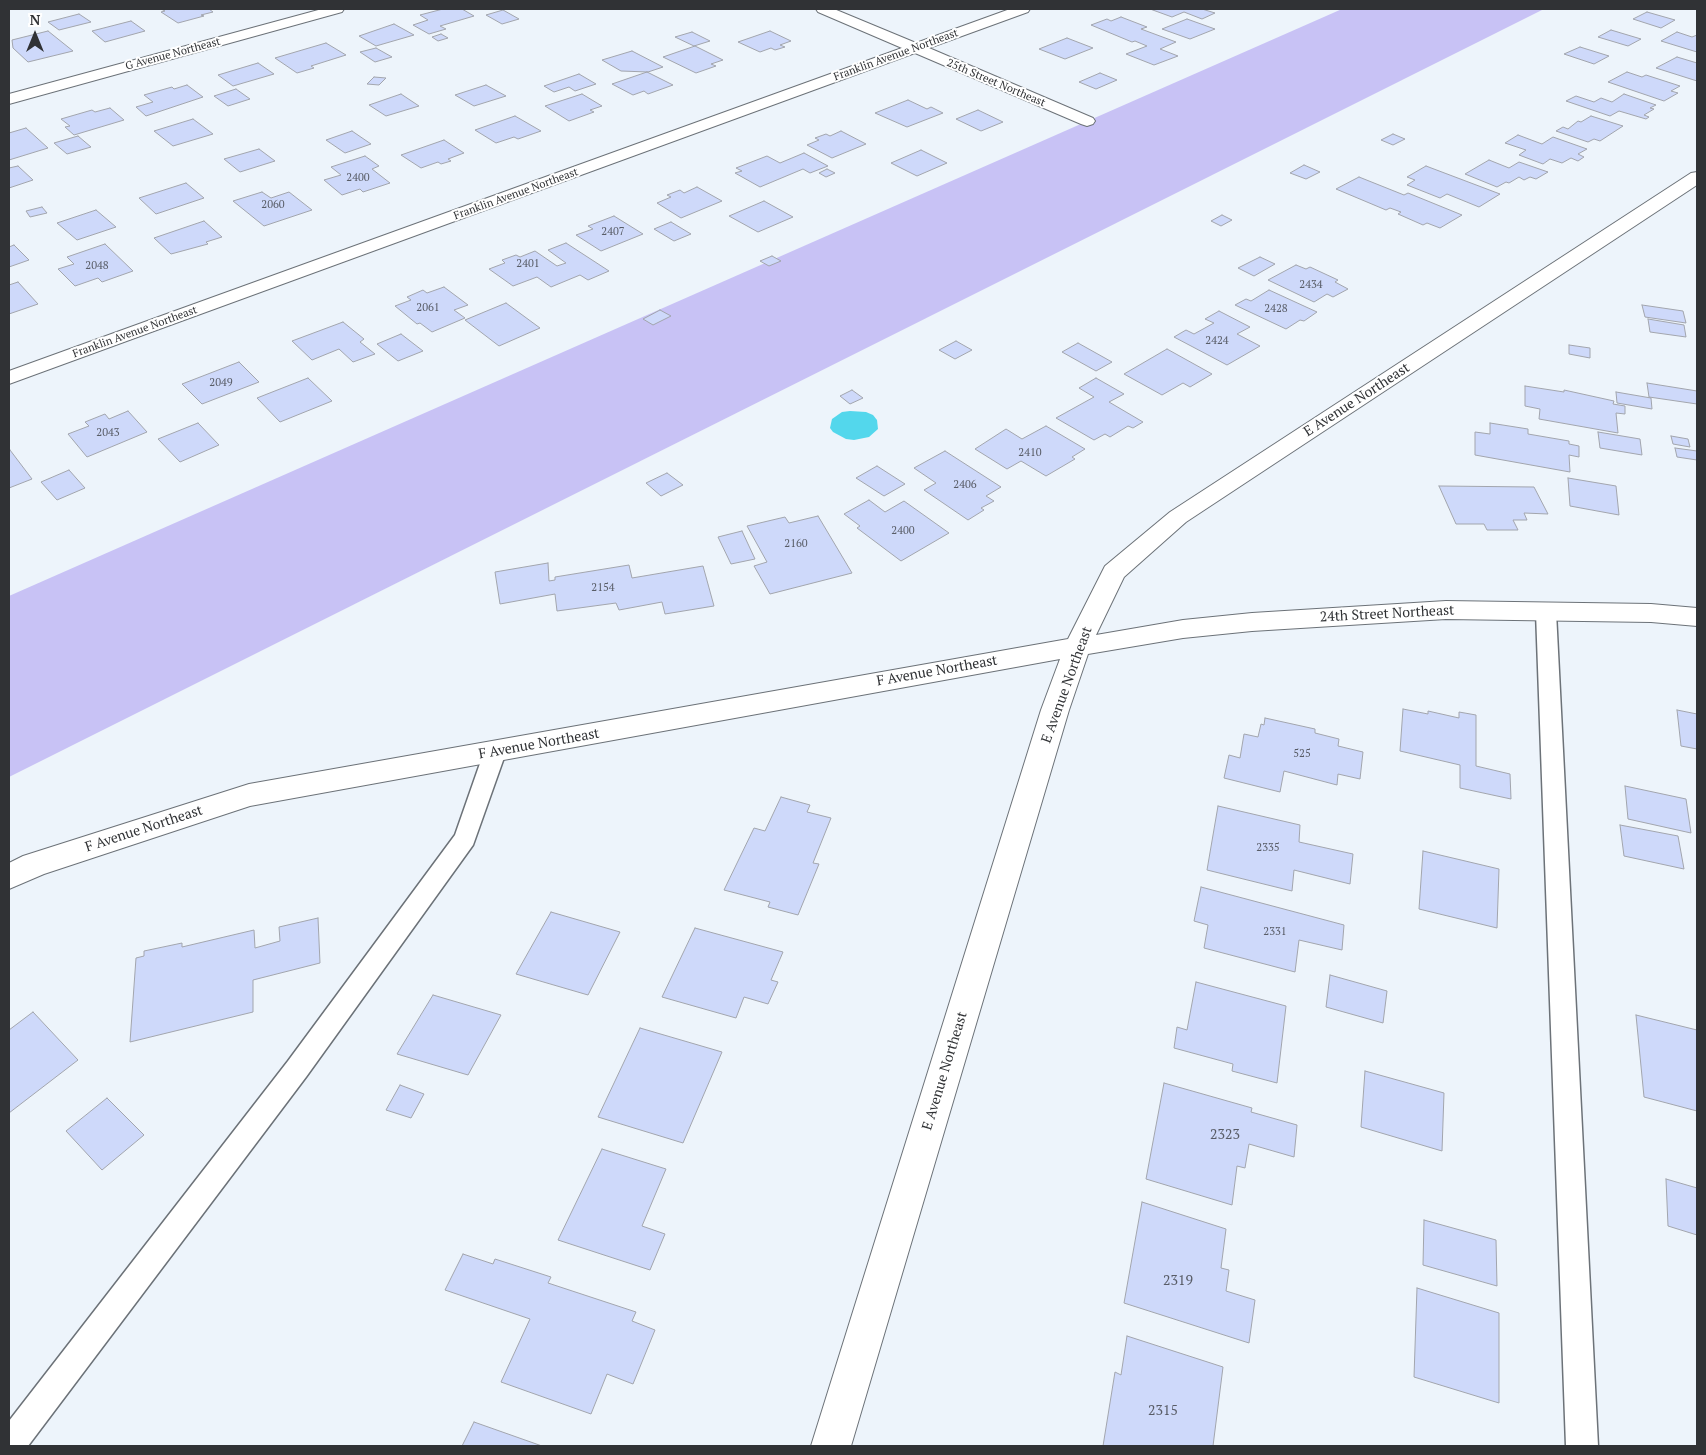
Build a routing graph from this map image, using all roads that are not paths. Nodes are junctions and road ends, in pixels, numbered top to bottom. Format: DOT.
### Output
graph roads {
  1 [pos="337,9"];
  2 [pos="823,9"];
  3 [pos="1022,9"];
  4 [pos="915,48"];
  5 [pos="9,99"];
  6 [pos="1087,122"];
  7 [pos="1697,177"];
  8 [pos="9,378"];
  9 [pos="1546,612"];
  10 [pos="1697,617"];
  11 [pos="1078,646"];
  12 [pos="495,752"];
  13 [pos="9,877"];
  14 [pos="9,1446"];
  15 [pos="831,1446"];
  16 [pos="1582,1446"];
  1 -- 5 [label="street, G Avenue Northeast"];
  2 -- 4 [label="street, 25th Street Northeast"];
  3 -- 4 [label="street, Franklin Avenue Northeast"];
  4 -- 6 [label="street, 25th Street Northeast"];
  4 -- 8 [label="street, Franklin Avenue Northeast"];
  7 -- 11 [label="street, E Avenue Northeast"];
  9 -- 10 [label="street, 24th Street Northeast"];
  9 -- 11 [label="street, 24th Street Northeast"];
  9 -- 16 [label="lane"];
  11 -- 12 [label="street, F Avenue Northeast"];
  11 -- 15 [label="street, E Avenue Northeast"];
  12 -- 13 [label="street, F Avenue Northeast"];
  12 -- 14 [label="lane"];
}
